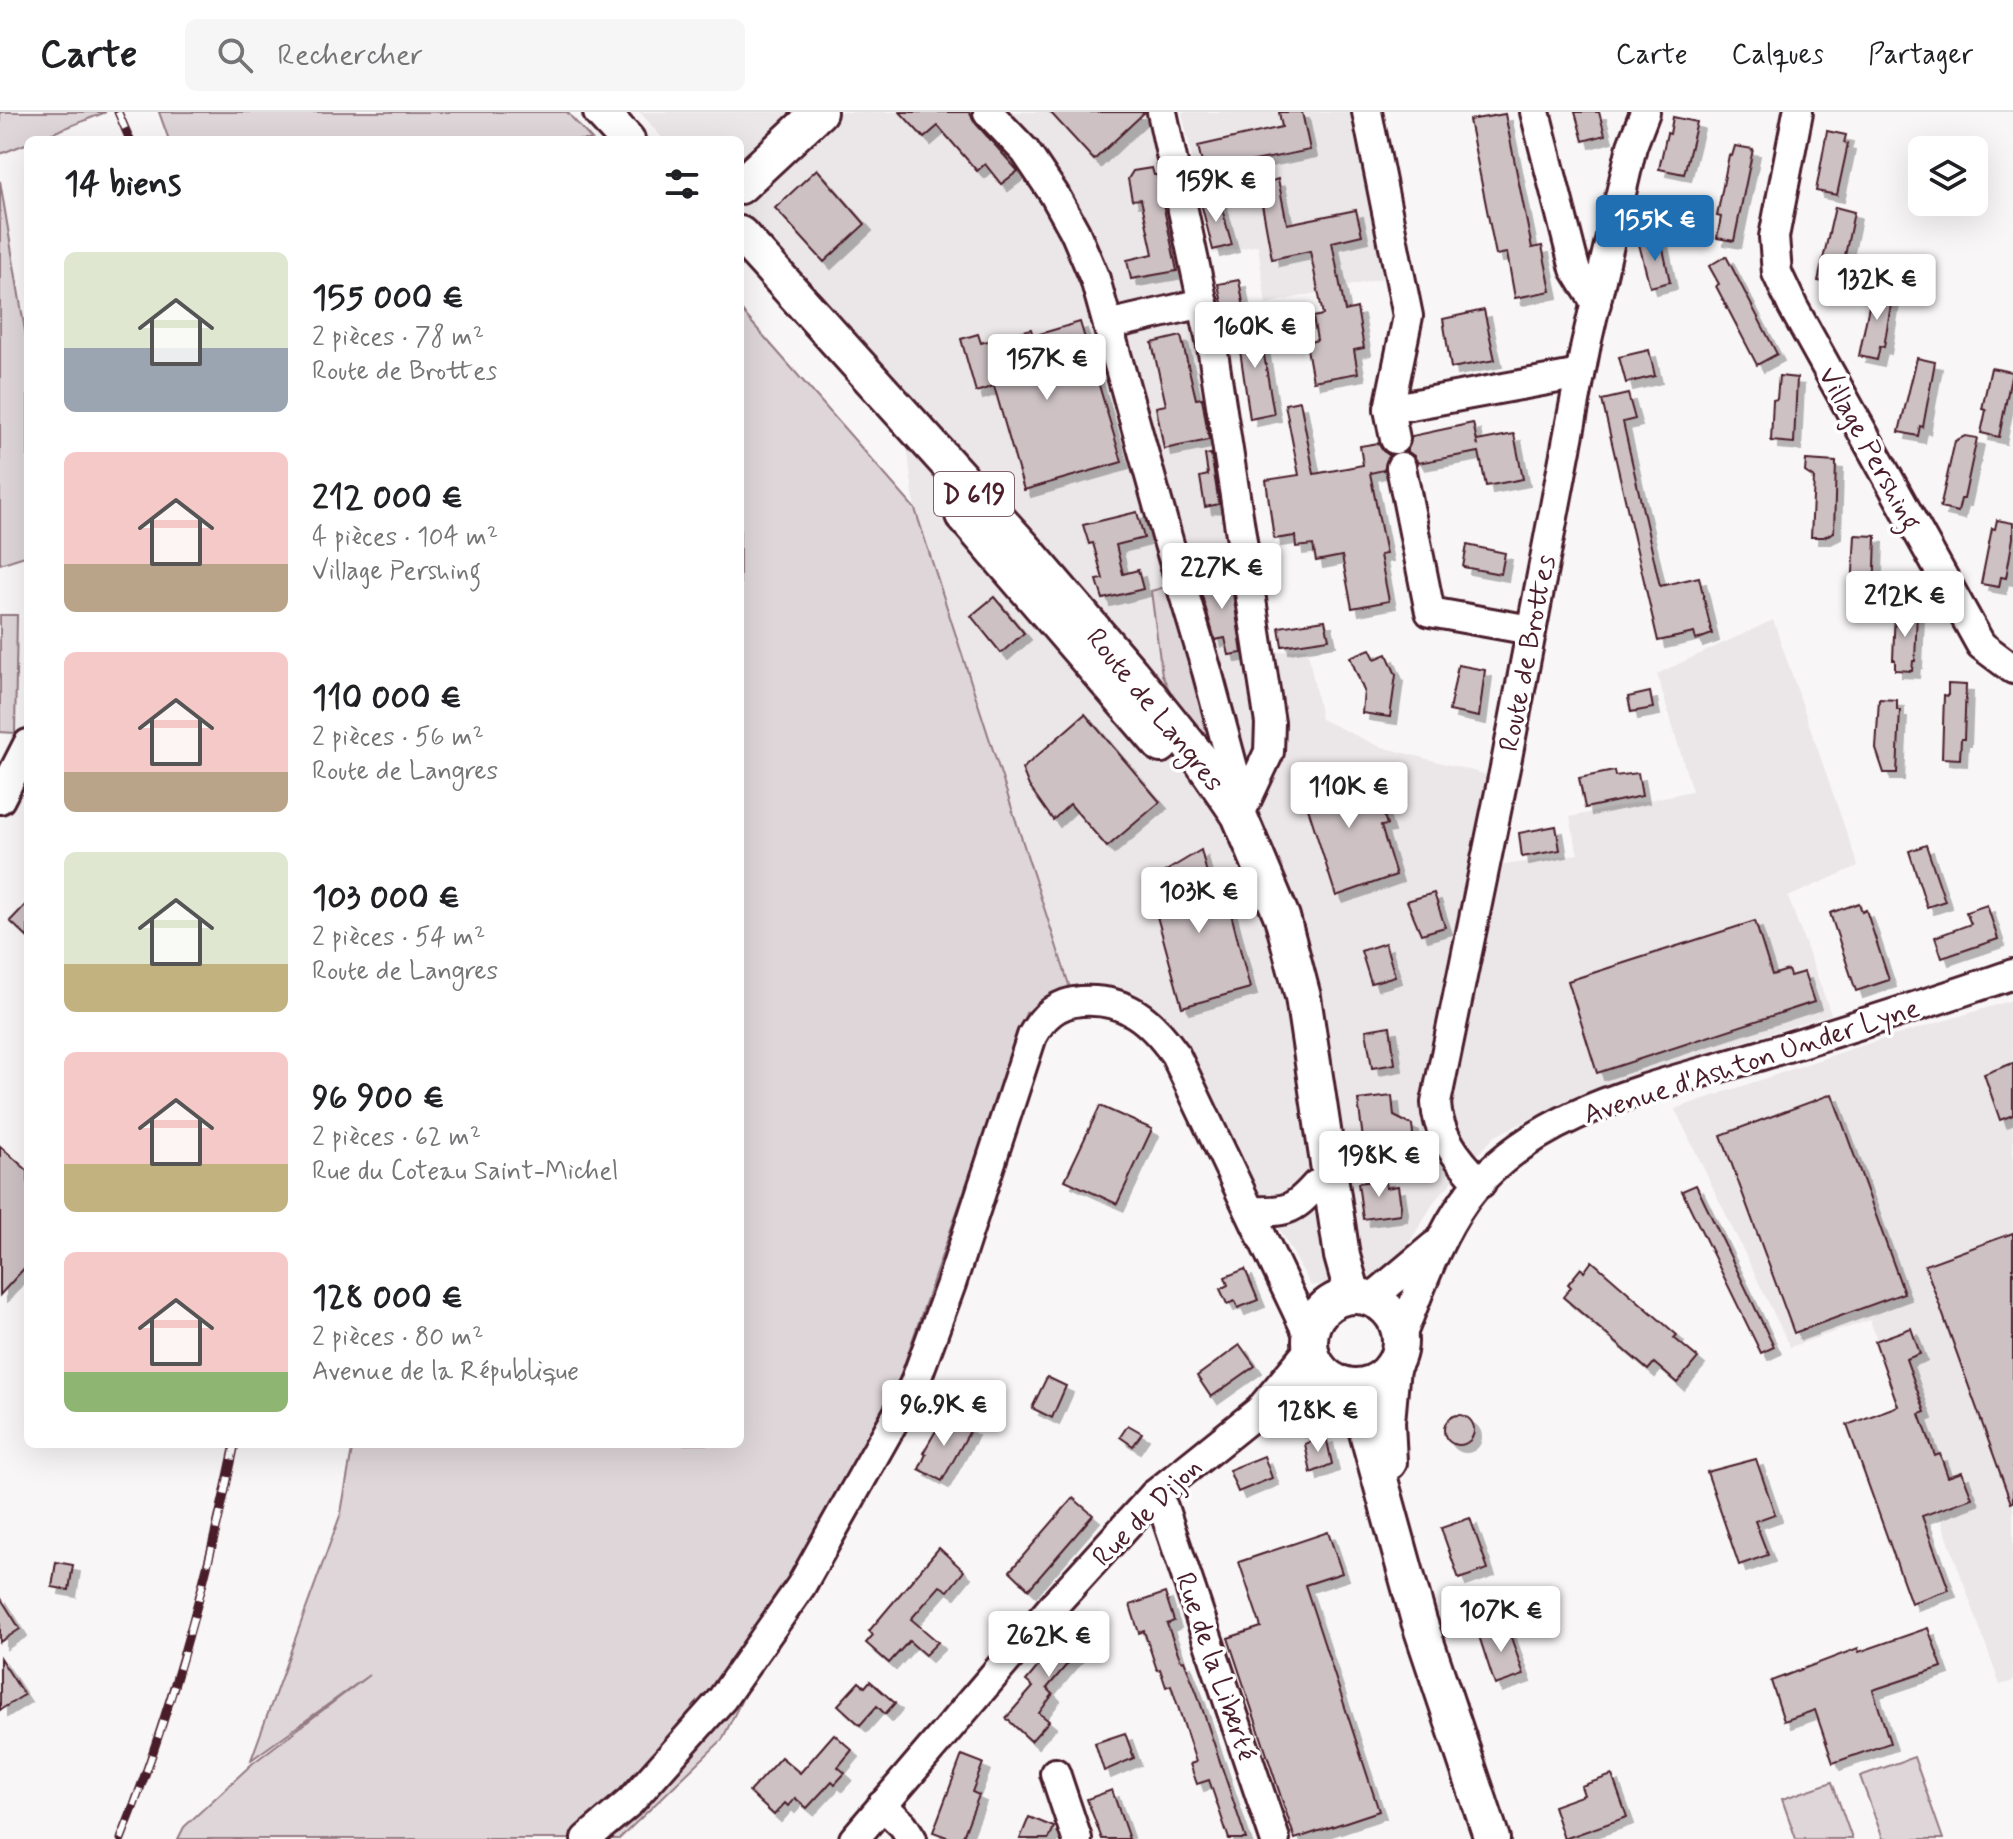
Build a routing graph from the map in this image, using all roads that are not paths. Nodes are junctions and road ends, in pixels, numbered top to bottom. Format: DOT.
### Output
graph roads {
  1 [pos="601,112"];
  2 [pos="630,112"];
  3 [pos="988,112"];
  4 [pos="1162,112"];
  5 [pos="1535,112"];
  6 [pos="1645,112"];
  7 [pos="1372,113"];
  8 [pos="1795,113"];
  9 [pos="815,114"];
  10 [pos="623,136"];
  11 [pos="651,136"];
  12 [pos="744,182"];
  13 [pos="744,238"];
  14 [pos="744,269"];
  15 [pos="1203,303"];
  16 [pos="1596,303"];
  17 [pos="1108,325"];
  18 [pos="1580,374"];
  19 [pos="1389,409"];
  20 [pos="1531,630"];
  21 [pos="2013,669"];
  22 [pos="24,752"];
  23 [pos="0,799"];
  24 [pos="1239,815"];
  25 [pos="2013,974"];
  26 [pos="1481,1183"];
  27 [pos="1316,1185"];
  28 [pos="1250,1211"];
  29 [pos="1440,1240"];
  30 [pos="1333,1315"];
  31 [pos="1397,1352"];
  32 [pos="1338,1382"];
  33 [pos="1260,1410"];
  34 [pos="1154,1495"];
  35 [pos="1391,1513"];
  36 [pos="1055,1773"];
  37 [pos="882,1805"];
  38 [pos="586,1839"];
  39 [pos="854,1839"];
  40 [pos="912,1839"];
  41 [pos="1077,1839"];
  42 [pos="1275,1839"];
  43 [pos="1492,1839"];
  1 -- 10 [label="main road"];
  2 -- 11 [label="main road"];
  3 -- 17 [label="street"];
  4 -- 15 [label="street"];
  5 -- 16 [label="street"];
  6 -- 16 [label="street, Route de Brottes"];
  7 -- 19 [label="street"];
  8 -- 21 [label="street, Village Pershing"];
  9 -- 12 [label="main road"];
  13 -- 24 [label="main road, Route de Langres / D 619"];
  14 -- 27 [label="main road, Route de Langres / D 619"];
  15 -- 17 [label="street"];
  15 -- 24 [label="street"];
  16 -- 18 [label="street, Route de Brottes"];
  17 -- 24 [label="street"];
  18 -- 19 [label="street"];
  18 -- 20 [label="street, Route de Brottes"];
  19 -- 20 [label="street"];
  20 -- 26 [label="street, Route de Brottes"];
  22 -- 23 [label="street"];
  24 -- 30 [label="main road, Route de Langres / D 619"];
  25 -- 26 [label="street, Avenue d'Ashton Under Lyne"];
  26 -- 29 [label="street, Avenue d'Ashton Under Lyne"];
  27 -- 28 [label="street"];
  27 -- 30 [label="main road, Route de Langres / D 619"];
  28 -- 30 [label="street"];
  28 -- 38 [label="street"];
  29 -- 30 [label="street, Avenue d'Ashton Under Lyne"];
  29 -- 31 [label="street, Avenue d'Ashton Under Lyne"];
  30 -- 31 [label="main road"];
  30 -- 32 [label="main road"];
  30 -- 33 [label="street, Rue de Dijon"];
  31 -- 32 [label="main road"];
  31 -- 35 [label="main road"];
  32 -- 33 [label="street, Rue de Dijon"];
  32 -- 35 [label="main road"];
  33 -- 34 [label="street, Rue de Dijon"];
  34 -- 37 [label="street, Rue de Dijon"];
  34 -- 42 [label="street, Rue de la Liberté"];
  35 -- 43 [label="main road"];
  36 -- 41 [label="street"];
  37 -- 39 [label="street, Rue de Dijon"];
  37 -- 40 [label="street"];
}
